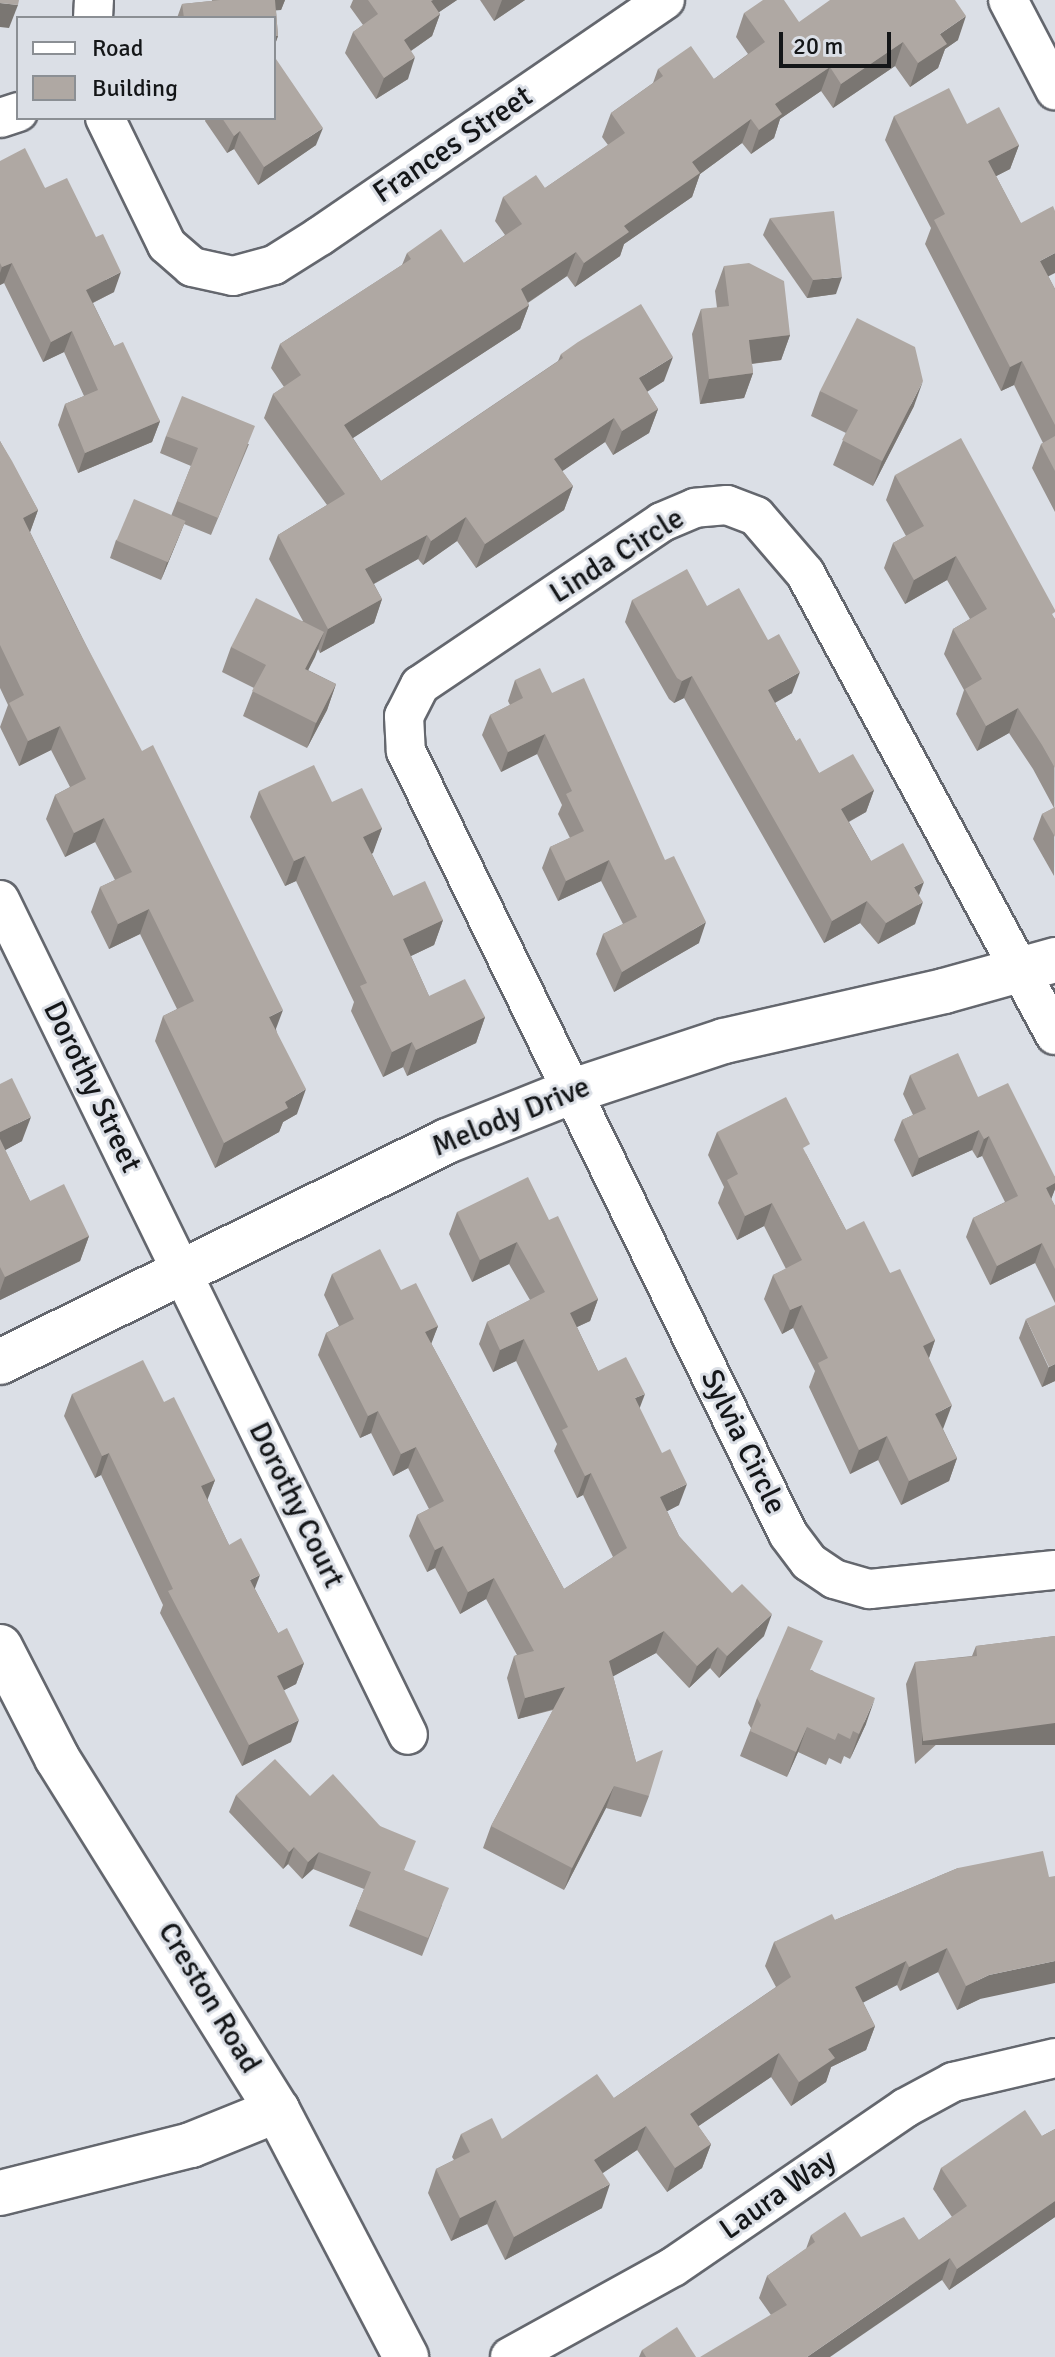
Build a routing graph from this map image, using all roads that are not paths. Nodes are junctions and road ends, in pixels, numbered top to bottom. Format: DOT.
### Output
graph roads {
  1 [pos="665,0"];
  2 [pos="1008,0"];
  3 [pos="1055,90"];
  4 [pos="106,120"];
  5 [pos="0,900"];
  6 [pos="1038,965"];
  7 [pos="1055,1035"];
  8 [pos="570,1092"];
  9 [pos="183,1275"];
  10 [pos="0,1362"];
  11 [pos="1055,1570"];
  12 [pos="0,1647"];
  13 [pos="408,1735"];
  14 [pos="1055,2058"];
  15 [pos="277,2110"];
  16 [pos="0,2193"];
  17 [pos="406,2357"];
  18 [pos="510,2357"];
  1 -- 4 [label="street, Frances Street"];
  2 -- 3 [label="street"];
  5 -- 9 [label="street, Dorothy Street"];
  6 -- 7 [label="street"];
  6 -- 8 [label="street, Melody Drive"];
  6 -- 8 [label="street, Linda Circle"];
  8 -- 9 [label="street, Melody Drive"];
  8 -- 11 [label="street, Sylvia Circle"];
  9 -- 10 [label="street, Melody Drive"];
  9 -- 13 [label="street, Dorothy Court"];
  12 -- 15 [label="street, Creston Road"];
  14 -- 18 [label="street, Laura Way"];
  15 -- 16 [label="street"];
  15 -- 17 [label="street, Creston Road"];
}
